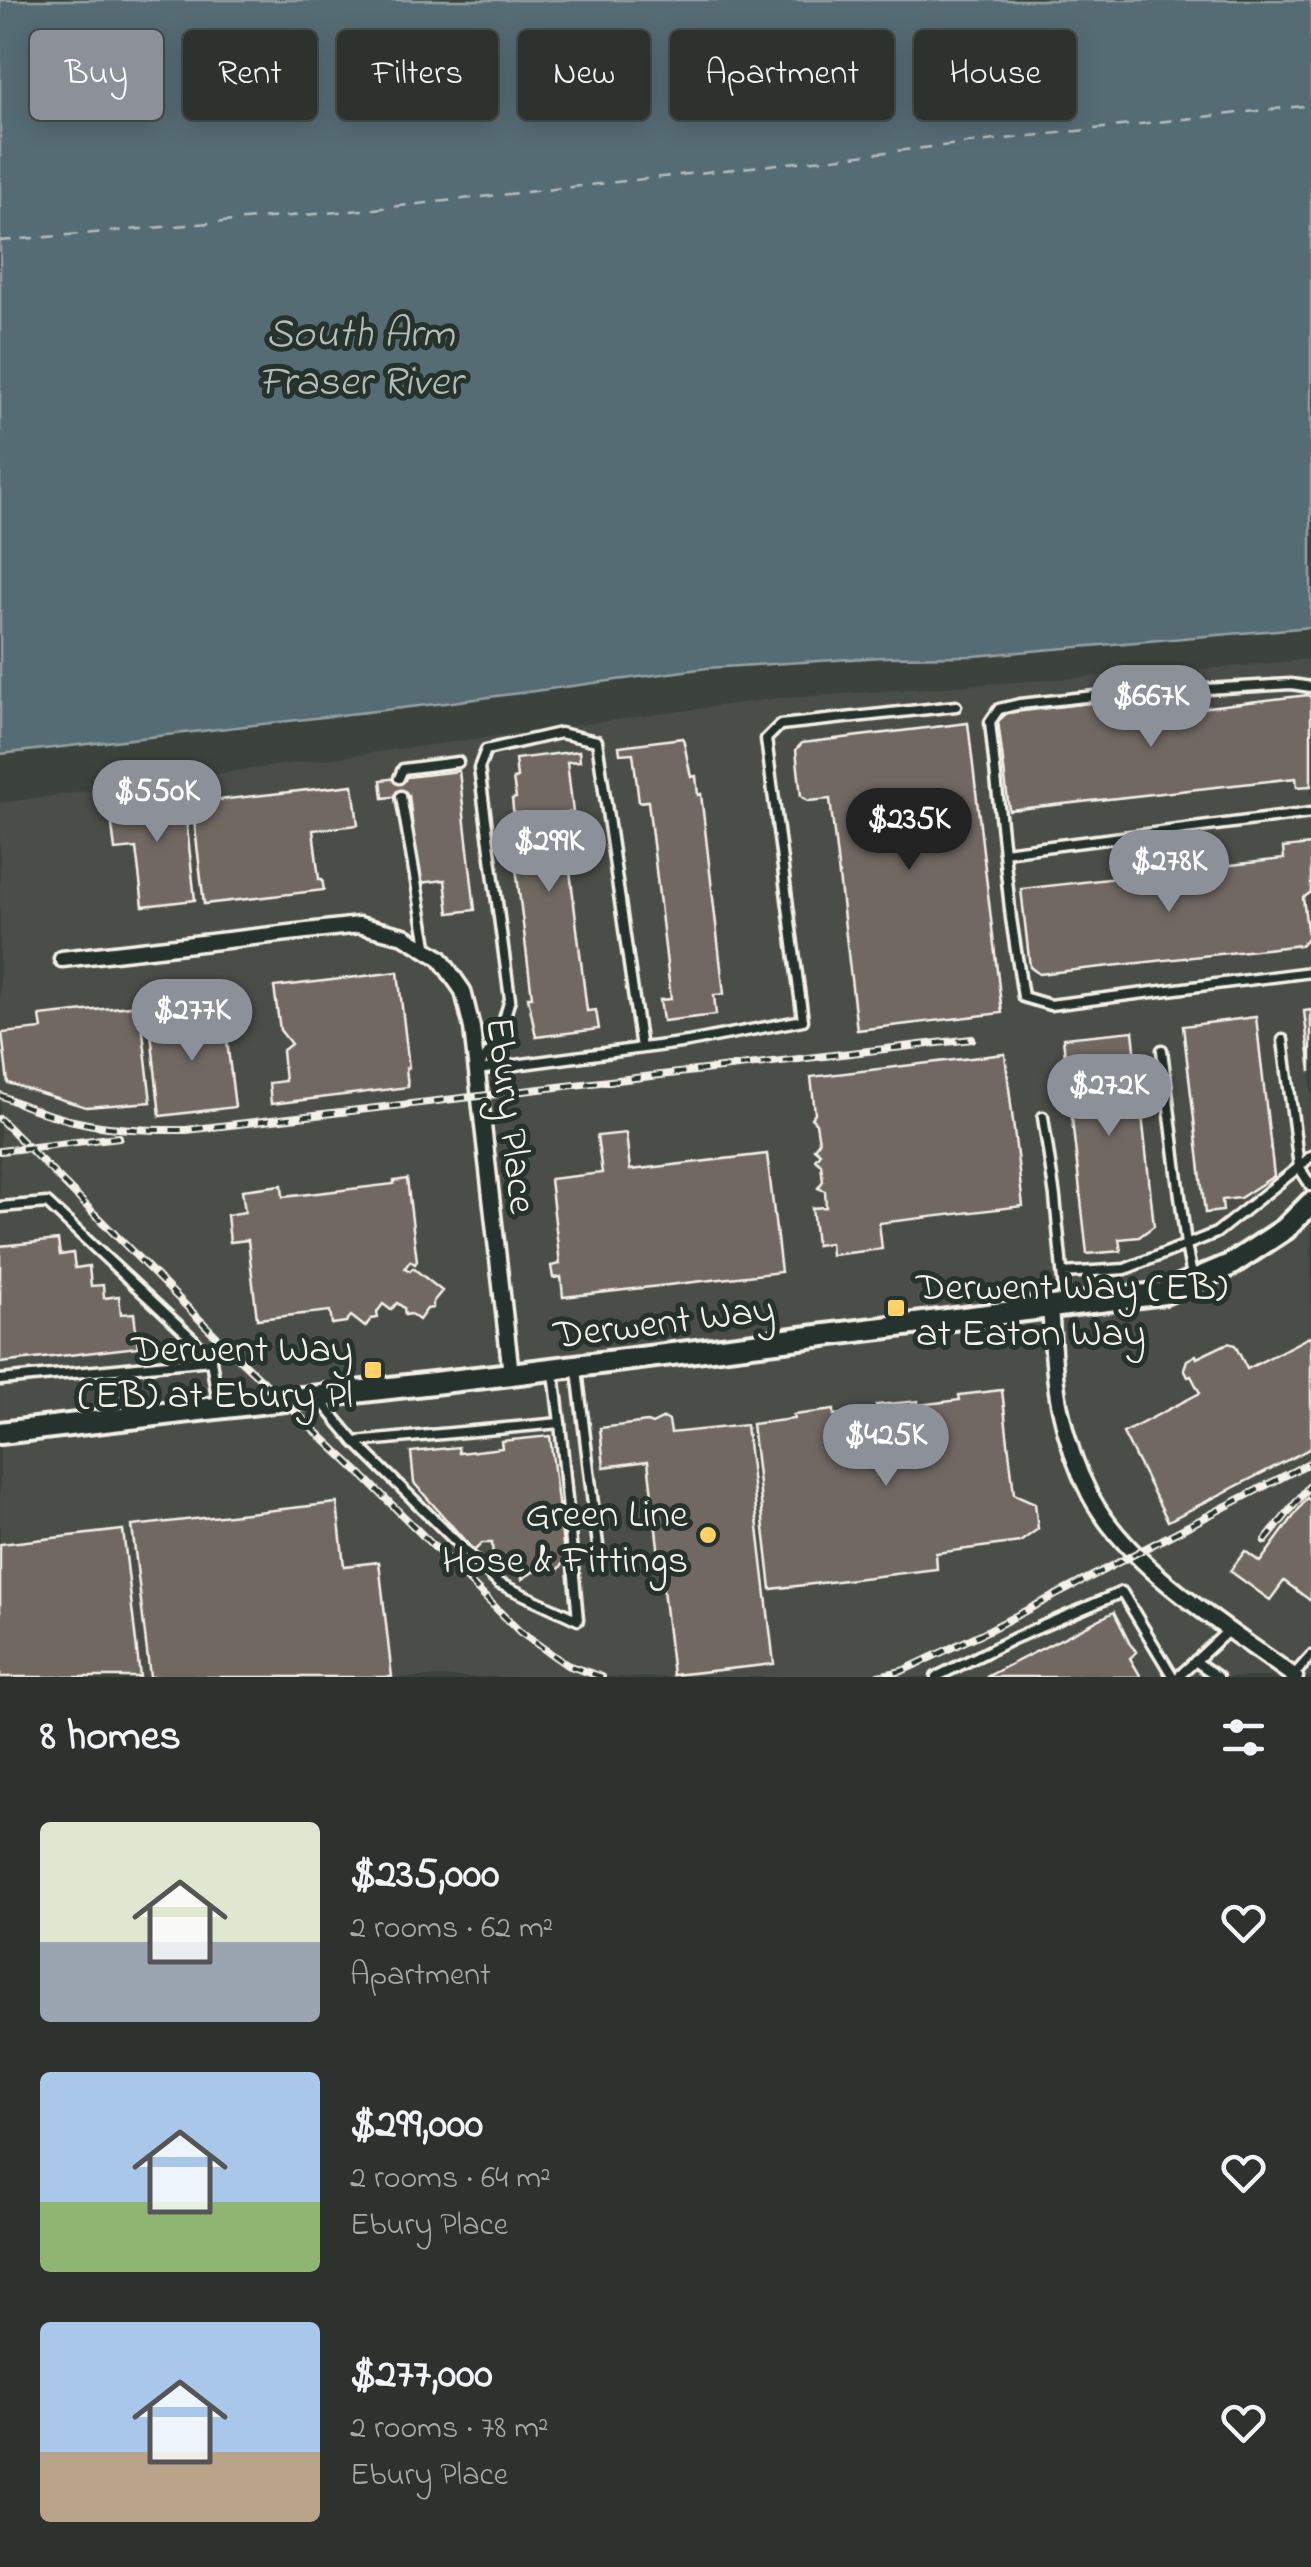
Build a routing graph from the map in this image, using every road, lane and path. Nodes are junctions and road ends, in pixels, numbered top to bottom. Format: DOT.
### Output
graph roads {
  1 [pos="1311,687"];
  2 [pos="956,706"];
  3 [pos="458,762"];
  4 [pos="399,778"];
  5 [pos="401,796"];
  6 [pos="1311,814"];
  7 [pos="1004,852"];
  8 [pos="428,951"];
  9 [pos="62,959"];
  10 [pos="1311,972"];
  11 [pos="1283,1040"];
  12 [pos="641,1048"];
  13 [pos="1162,1050"];
  14 [pos="476,1070"];
  15 [pos="1043,1117"];
  16 [pos="1311,1156"];
  17 [pos="1299,1167"];
  18 [pos="1311,1186"];
  19 [pos="1311,1203"];
  20 [pos="0,1208"];
  21 [pos="1186,1244"];
  22 [pos="1063,1273"];
  23 [pos="1193,1280"];
  24 [pos="1058,1307"];
  25 [pos="211,1360"];
  26 [pos="576,1366"];
  27 [pos="553,1369"];
  28 [pos="511,1374"];
  29 [pos="0,1380"];
  30 [pos="317,1396"];
  31 [pos="218,1408"];
  32 [pos="560,1423"];
  33 [pos="0,1434"];
  34 [pos="355,1442"];
  35 [pos="599,1554"];
  36 [pos="1230,1630"];
  37 [pos="1311,1656"];
  38 [pos="1196,1661"];
  39 [pos="936,1677"];
  40 [pos="1176,1677"];
  41 [pos="1218,1677"];
  42 [pos="1294,1677"];
  1 -- 7 [label="lane"];
  2 -- 12 [label="lane"];
  3 -- 4 [label="lane"];
  5 -- 8 [label="lane"];
  6 -- 7 [label="lane"];
  7 -- 10 [label="lane"];
  8 -- 9 [label="street, Ebury Place"];
  8 -- 14 [label="street, Ebury Place"];
  11 -- 17 [label="lane"];
  12 -- 14 [label="lane"];
  12 -- 14 [label="lane"];
  13 -- 21 [label="lane"];
  14 -- 28 [label="street, Ebury Place"];
  15 -- 22 [label="lane"];
  16 -- 17 [label="lane"];
  17 -- 18 [label="lane"];
  17 -- 21 [label="lane"];
  19 -- 23 [label="street, Derwent Way"];
  20 -- 25 [label="lane"];
  21 -- 22 [label="lane"];
  21 -- 23 [label="lane"];
  22 -- 24 [label="lane"];
  23 -- 24 [label="street, Derwent Way"];
  24 -- 26 [label="street, Derwent Way"];
  24 -- 36 [label="street"];
  25 -- 29 [label="lane"];
  25 -- 31 [label="lane"];
  26 -- 27 [label="street, Derwent Way"];
  26 -- 35 [label="lane"];
  27 -- 28 [label="street, Derwent Way"];
  27 -- 32 [label="lane"];
  28 -- 30 [label="street, Derwent Way"];
  30 -- 31 [label="street, Derwent Way"];
  30 -- 34 [label="lane"];
  31 -- 33 [label="street, Derwent Way"];
  32 -- 34 [label="lane"];
  32 -- 34 [label="lane"];
  36 -- 38 [label="lane"];
  36 -- 42 [label="street"];
  37 -- 42 [label="lane"];
  38 -- 40 [label="lane"];
  38 -- 41 [label="lane"];
  39 -- 40 [label="lane"];
}
